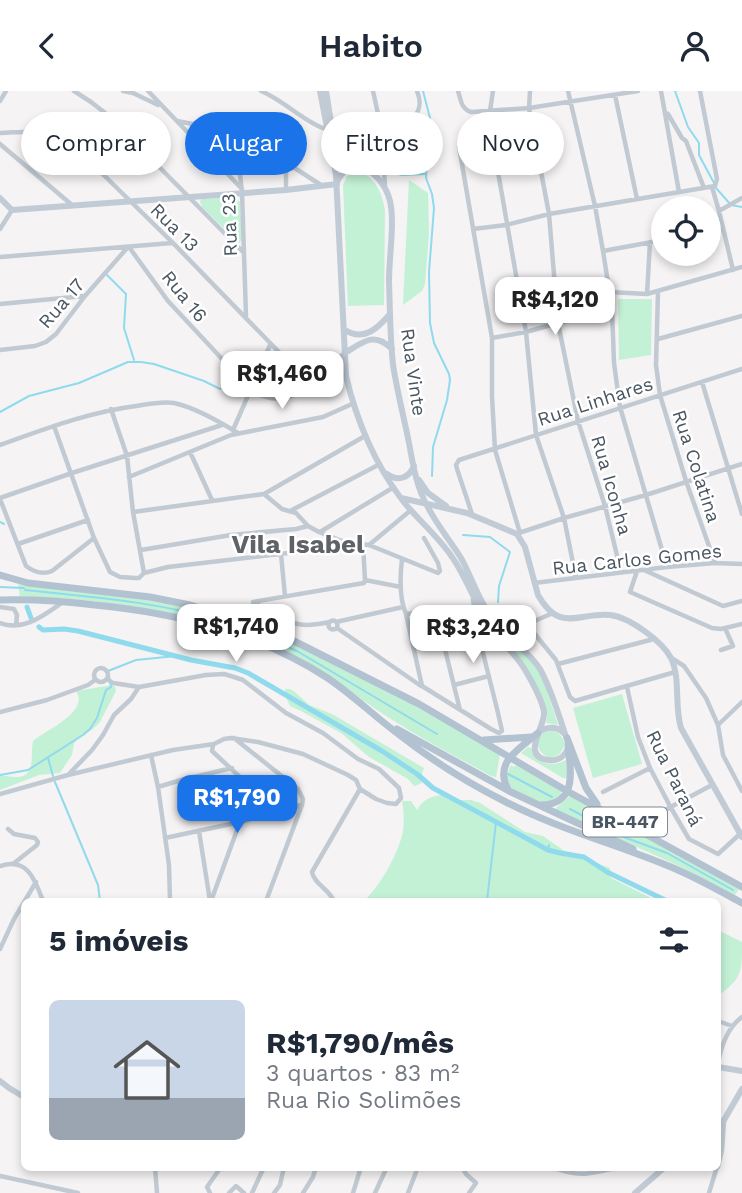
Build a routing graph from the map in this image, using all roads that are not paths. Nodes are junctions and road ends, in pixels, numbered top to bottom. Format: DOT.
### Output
graph roads {
  1 [pos="6,91"];
  2 [pos="74,91"];
  3 [pos="123,91"];
  4 [pos="148,91"];
  5 [pos="261,91"];
  6 [pos="320,91"];
  7 [pos="326,91"];
  8 [pos="373,91"];
  9 [pos="417,91"];
  10 [pos="458,91"];
  11 [pos="493,91"];
  12 [pos="530,91"];
  13 [pos="568,91"];
  14 [pos="638,91"];
  15 [pos="662,91"];
  16 [pos="700,91"];
  17 [pos="604,93"];
  18 [pos="615,95"];
  19 [pos="0,101"];
  20 [pos="571,101"];
  21 [pos="161,106"];
  22 [pos="529,108"];
  23 [pos="490,111"];
  24 [pos="324,112"];
  25 [pos="330,112"];
  26 [pos="378,112"];
  27 [pos="418,112"];
  28 [pos="665,113"];
  29 [pos="177,121"];
  30 [pos="185,123"];
  31 [pos="321,128"];
  32 [pos="0,133"];
  33 [pos="0,144"];
  34 [pos="240,175"];
  35 [pos="286,175"];
  36 [pos="305,175"];
  37 [pos="336,175"];
  38 [pos="342,175"];
  39 [pos="376,175"];
  40 [pos="384,175"];
  41 [pos="464,175"];
  42 [pos="337,184"];
  43 [pos="385,186"];
  44 [pos="324,187"];
  45 [pos="713,187"];
  46 [pos="704,188"];
  47 [pos="242,190"];
  48 [pos="286,190"];
  49 [pos="679,192"];
  50 [pos="188,196"];
  51 [pos="715,196"];
  52 [pos="0,198"];
  53 [pos="637,199"];
  54 [pos="741,199"];
  55 [pos="130,201"];
  56 [pos="74,206"];
  57 [pos="595,206"];
  58 [pos="12,210"];
  59 [pos="721,210"];
  60 [pos="549,214"];
  61 [pos="721,220"];
  62 [pos="506,225"];
  63 [pos="0,229"];
  64 [pos="473,229"];
  65 [pos="723,230"];
  66 [pos="650,242"];
  67 [pos="173,243"];
  68 [pos="128,247"];
  69 [pos="603,251"];
  70 [pos="244,253"];
  71 [pos="0,257"];
  72 [pos="742,267"];
  73 [pos="733,270"];
  74 [pos="609,292"];
  75 [pos="658,292"];
  76 [pos="647,294"];
  77 [pos="85,296"];
  78 [pos="0,304"];
  79 [pos="612,308"];
  80 [pos="390,313"];
  81 [pos="742,316"];
  82 [pos="246,318"];
  83 [pos="558,323"];
  84 [pos="345,330"];
  85 [pos="526,332"];
  86 [pos="492,338"];
  87 [pos="658,339"];
  88 [pos="270,345"];
  89 [pos="2,348"];
  90 [pos="392,350"];
  91 [pos="345,353"];
  92 [pos="742,369"];
  93 [pos="702,382"];
  94 [pos="310,384"];
  95 [pos="251,390"];
  96 [pos="660,395"];
  97 [pos="352,404"];
  98 [pos="620,407"];
  99 [pos="111,409"];
  100 [pos="578,421"];
  101 [pos="222,424"];
  102 [pos="54,426"];
  103 [pos="236,432"];
  104 [pos="536,435"];
  105 [pos="365,436"];
  106 [pos="0,445"];
  107 [pos="495,450"];
  108 [pos="190,452"];
  109 [pos="127,456"];
  110 [pos="380,464"];
  111 [pos="742,464"];
  112 [pos="729,468"];
  113 [pos="415,470"];
  114 [pos="72,473"];
  115 [pos="385,473"];
  116 [pos="129,477"];
  117 [pos="686,481"];
  118 [pos="394,487"];
  119 [pos="264,494"];
  120 [pos="646,495"];
  121 [pos="401,498"];
  122 [pos="0,499"];
  123 [pos="212,500"];
  124 [pos="426,504"];
  125 [pos="605,506"];
  126 [pos="451,509"];
  127 [pos="411,510"];
  128 [pos="291,511"];
  129 [pos="133,512"];
  130 [pos="742,514"];
  131 [pos="472,515"];
  132 [pos="564,518"];
  133 [pos="88,520"];
  134 [pos="437,523"];
  135 [pos="308,526"];
  136 [pos="320,532"];
  137 [pos="518,533"];
  138 [pos="94,538"];
  139 [pos="424,538"];
  140 [pos="342,541"];
  141 [pos="18,544"];
  142 [pos="366,544"];
  143 [pos="141,550"];
  144 [pos="281,554"];
  145 [pos="402,559"];
  146 [pos="715,563"];
  147 [pos="742,566"];
  148 [pos="667,567"];
  149 [pos="640,570"];
  150 [pos="621,572"];
  151 [pos="144,573"];
  152 [pos="0,575"];
  153 [pos="576,578"];
  154 [pos="365,580"];
  155 [pos="534,583"];
  156 [pos="401,587"];
  157 [pos="285,596"];
  158 [pos="473,598"];
  159 [pos="0,600"];
  160 [pos="742,601"];
  161 [pos="64,602"];
  162 [pos="0,607"];
  163 [pos="403,607"];
  164 [pos="554,613"];
  165 [pos="407,614"];
  166 [pos="0,623"];
  167 [pos="334,624"];
  168 [pos="742,624"];
  169 [pos="15,625"];
  170 [pos="725,628"];
  171 [pos="654,639"];
  172 [pos="721,650"];
  173 [pos="558,664"];
  174 [pos="676,667"];
  175 [pos="489,676"];
  176 [pos="107,679"];
  177 [pos="95,680"];
  178 [pos="454,685"];
  179 [pos="422,686"];
  180 [pos="139,687"];
  181 [pos="627,687"];
  182 [pos="742,702"];
  183 [pos="460,710"];
  184 [pos="0,712"];
  185 [pos="379,719"];
  186 [pos="718,725"];
  187 [pos="538,733"];
  188 [pos="234,738"];
  189 [pos="482,740"];
  190 [pos="567,741"];
  191 [pos="214,744"];
  192 [pos="151,755"];
  193 [pos="510,757"];
  194 [pos="232,768"];
  195 [pos="650,768"];
  196 [pos="68,775"];
  197 [pos="712,785"];
  198 [pos="158,787"];
  199 [pos="360,789"];
  200 [pos="509,791"];
  201 [pos="567,791"];
  202 [pos="742,791"];
  203 [pos="603,792"];
  204 [pos="0,795"];
  205 [pos="302,805"];
  206 [pos="537,805"];
  207 [pos="671,807"];
  208 [pos="603,810"];
  209 [pos="250,818"];
  210 [pos="648,819"];
  211 [pos="240,822"];
  212 [pos="8,829"];
  213 [pos="199,831"];
  214 [pos="741,834"];
  215 [pos="165,838"];
  216 [pos="13,864"];
  217 [pos="0,866"];
  218 [pos="668,866"];
  219 [pos="36,882"];
  220 [pos="741,886"];
  221 [pos="26,898"];
  222 [pos="42,898"];
  223 [pos="170,898"];
  224 [pos="210,898"];
  225 [pos="212,898"];
  226 [pos="268,898"];
  227 [pos="332,898"];
  228 [pos="742,903"];
  229 [pos="21,907"];
  230 [pos="0,949"];
  231 [pos="742,1017"];
  232 [pos="721,1022"];
  233 [pos="732,1026"];
  234 [pos="721,1054"];
  235 [pos="721,1066"];
  236 [pos="742,1071"];
  237 [pos="0,1081"];
  238 [pos="742,1089"];
  239 [pos="21,1095"];
  240 [pos="724,1120"];
  241 [pos="721,1124"];
  242 [pos="721,1153"];
  243 [pos="155,1171"];
  244 [pos="218,1171"];
  245 [pos="262,1171"];
  246 [pos="283,1171"];
  247 [pos="315,1171"];
  248 [pos="360,1171"];
  249 [pos="385,1171"];
  250 [pos="416,1171"];
  251 [pos="464,1171"];
  252 [pos="563,1171"];
  253 [pos="602,1171"];
  254 [pos="660,1171"];
  255 [pos="716,1171"];
  256 [pos="0,1176"];
  257 [pos="51,1190"];
  258 [pos="78,1193"];
  259 [pos="158,1193"];
  260 [pos="210,1193"];
  261 [pos="229,1193"];
  262 [pos="244,1193"];
  263 [pos="252,1193"];
  264 [pos="274,1193"];
  265 [pos="303,1193"];
  266 [pos="353,1193"];
  267 [pos="375,1193"];
  268 [pos="408,1193"];
  269 [pos="469,1193"];
  270 [pos="635,1193"];
  271 [pos="709,1193"];
  1 -- 19 [label="street"];
  2 -- 50 [label="street"];
  3 -- 21 [label="street"];
  4 -- 21 [label="street"];
  5 -- 31 [label="street"];
  6 -- 24 [label="main road"];
  7 -- 25 [label="main road"];
  8 -- 26 [label="street"];
  9 -- 27 [label="street"];
  10 -- 23 [label="street"];
  11 -- 23 [label="street"];
  12 -- 22 [label="street, Rua Iconha"];
  13 -- 20 [label="street"];
  14 -- 18 [label="street"];
  15 -- 28 [label="street"];
  16 -- 45 [label="street"];
  17 -- 18 [label="street"];
  17 -- 20 [label="street"];
  18 -- 53 [label="street"];
  20 -- 22 [label="street"];
  20 -- 57 [label="street"];
  21 -- 29 [label="street"];
  22 -- 23 [label="street"];
  22 -- 60 [label="street, Rua Iconha"];
  23 -- 62 [label="street"];
  28 -- 46 [label="street"];
  28 -- 49 [label="street"];
  29 -- 30 [label="street"];
  29 -- 47 [label="street"];
  32 -- 55 [label="street, Rua 13"];
  33 -- 56 [label="street"];
  34 -- 47 [label="street, Rua 23"];
  35 -- 48 [label="street"];
  36 -- 44 [label="street"];
  37 -- 42 [label="main road"];
  38 -- 42 [label="main road"];
  39 -- 43 [label="main road"];
  40 -- 43 [label="street"];
  41 -- 64 [label="street"];
  42 -- 44 [label="main road"];
  42 -- 84 [label="main road"];
  43 -- 80 [label="main road, Rua Vinte"];
  44 -- 48 [label="main road"];
  45 -- 46 [label="street"];
  45 -- 51 [label="street"];
  46 -- 49 [label="street"];
  47 -- 48 [label="main road"];
  47 -- 50 [label="main road"];
  47 -- 70 [label="street, Rua 23"];
  49 -- 53 [label="street"];
  50 -- 55 [label="main road"];
  50 -- 70 [label="street"];
  52 -- 58 [label="main road"];
  53 -- 57 [label="street"];
  54 -- 59 [label="street"];
  55 -- 56 [label="main road"];
  55 -- 67 [label="street, Rua 13"];
  56 -- 58 [label="main road"];
  57 -- 60 [label="street"];
  57 -- 69 [label="street"];
  58 -- 63 [label="street"];
  60 -- 62 [label="street"];
  60 -- 83 [label="street, Rua Iconha"];
  61 -- 65 [label="street"];
  62 -- 64 [label="street"];
  62 -- 85 [label="street"];
  64 -- 86 [label="street"];
  65 -- 73 [label="street"];
  66 -- 69 [label="street"];
  66 -- 76 [label="street"];
  67 -- 68 [label="street, Rua 16"];
  67 -- 82 [label="street, Rua 13"];
  68 -- 71 [label="street, Rua 16"];
  68 -- 77 [label="street, Rua 17"];
  68 -- 95 [label="street, Rua 16"];
  69 -- 74 [label="street"];
  70 -- 82 [label="street, Rua 23"];
  72 -- 73 [label="street"];
  73 -- 75 [label="street"];
  74 -- 76 [label="street"];
  74 -- 79 [label="street"];
  75 -- 76 [label="street"];
  75 -- 87 [label="street, Rua Colatina"];
  77 -- 78 [label="street"];
  77 -- 89 [label="street, Rua 17"];
  79 -- 83 [label="street"];
  79 -- 98 [label="street"];
  80 -- 84 [label="main road"];
  80 -- 90 [label="main road, Rua Vinte"];
  81 -- 87 [label="street"];
  82 -- 88 [label="street, Rua 13"];
  83 -- 85 [label="street"];
  83 -- 100 [label="street, Rua Iconha"];
  84 -- 91 [label="main road"];
  85 -- 86 [label="street"];
  85 -- 104 [label="street"];
  86 -- 107 [label="street"];
  87 -- 96 [label="street, Rua Colatina"];
  88 -- 94 [label="street, Rua 13"];
  88 -- 95 [label="street"];
  90 -- 91 [label="main road"];
  90 -- 113 [label="main road, Rua Vinte"];
  91 -- 94 [label="street"];
  91 -- 97 [label="main road"];
  92 -- 93 [label="street, Rua Linhares"];
  93 -- 96 [label="street, Rua Linhares"];
  93 -- 112 [label="street"];
  94 -- 95 [label="street"];
  95 -- 103 [label="street"];
  96 -- 98 [label="street, Rua Linhares"];
  96 -- 117 [label="street, Rua Colatina"];
  97 -- 103 [label="street"];
  97 -- 105 [label="main road"];
  98 -- 100 [label="street, Rua Linhares"];
  98 -- 120 [label="street"];
  99 -- 101 [label="street"];
  99 -- 102 [label="street"];
  99 -- 109 [label="street"];
  100 -- 104 [label="street, Rua Linhares"];
  100 -- 125 [label="street, Rua Iconha"];
  101 -- 103 [label="street"];
  101 -- 109 [label="street"];
  102 -- 106 [label="street"];
  102 -- 114 [label="street"];
  103 -- 108 [label="street"];
  104 -- 107 [label="street, Rua Linhares"];
  104 -- 132 [label="street"];
  105 -- 110 [label="main road"];
  105 -- 119 [label="street"];
  107 -- 131 [label="street, Rua Linhares"];
  107 -- 137 [label="street"];
  108 -- 116 [label="street"];
  108 -- 123 [label="street"];
  109 -- 114 [label="street"];
  109 -- 116 [label="street"];
  110 -- 115 [label="main road"];
  110 -- 128 [label="street"];
  111 -- 112 [label="street"];
  112 -- 117 [label="street"];
  112 -- 130 [label="street"];
  113 -- 115 [label="main road"];
  113 -- 124 [label="main road, Rua Vinte"];
  113 -- 126 [label="main road"];
  114 -- 122 [label="street"];
  114 -- 133 [label="street"];
  115 -- 118 [label="main road"];
  116 -- 129 [label="street"];
  117 -- 120 [label="street"];
  117 -- 146 [label="street, Rua Colatina"];
  118 -- 121 [label="main road"];
  118 -- 136 [label="street"];
  119 -- 123 [label="street"];
  119 -- 128 [label="street"];
  120 -- 125 [label="street"];
  120 -- 148 [label="street"];
  121 -- 124 [label="main road"];
  121 -- 127 [label="main road"];
  122 -- 141 [label="street"];
  123 -- 129 [label="street"];
  124 -- 126 [label="main road"];
  124 -- 134 [label="main road, Rua Vinte"];
  125 -- 132 [label="street"];
  125 -- 150 [label="street, Rua Iconha"];
  126 -- 131 [label="main road"];
  126 -- 134 [label="main road"];
  127 -- 142 [label="street"];
  127 -- 158 [label="main road"];
  128 -- 135 [label="street"];
  129 -- 143 [label="street"];
  131 -- 137 [label="main road"];
  132 -- 137 [label="street"];
  132 -- 153 [label="street"];
  133 -- 138 [label="street"];
  133 -- 141 [label="street"];
  134 -- 190 [label="main road, Rua Vinte"];
  135 -- 136 [label="street"];
  135 -- 143 [label="street"];
  136 -- 140 [label="street"];
  137 -- 155 [label="main road"];
  138 -- 141 [label="street"];
  138 -- 151 [label="street"];
  139 -- 145 [label="street"];
  140 -- 142 [label="street"];
  140 -- 144 [label="street"];
  142 -- 145 [label="street"];
  142 -- 154 [label="street"];
  143 -- 151 [label="street"];
  144 -- 151 [label="street"];
  144 -- 157 [label="street"];
  145 -- 156 [label="street"];
  146 -- 147 [label="street, Rua Carlos Gomes"];
  146 -- 148 [label="street, Rua Carlos Gomes"];
  148 -- 149 [label="street, Rua Carlos Gomes"];
  149 -- 150 [label="street, Rua Carlos Gomes"];
  149 -- 160 [label="street"];
  149 -- 170 [label="street"];
  150 -- 153 [label="street, Rua Carlos Gomes"];
  152 -- 189 [label="main road, BR-447"];
  153 -- 155 [label="street, Rua Carlos Gomes"];
  154 -- 156 [label="street"];
  154 -- 157 [label="street"];
  155 -- 164 [label="main road"];
  156 -- 163 [label="street"];
  157 -- 167 [label="street"];
  158 -- 175 [label="street"];
  158 -- 187 [label="main road"];
  159 -- 161 [label="main road, BR-447"];
  161 -- 169 [label="street"];
  161 -- 185 [label="main road, BR-447"];
  162 -- 169 [label="street"];
  163 -- 165 [label="street"];
  163 -- 167 [label="street"];
  164 -- 171 [label="main road"];
  164 -- 173 [label="street"];
  165 -- 178 [label="street"];
  165 -- 179 [label="street"];
  166 -- 169 [label="street"];
  167 -- 179 [label="street"];
  168 -- 170 [label="street"];
  170 -- 172 [label="street"];
  171 -- 173 [label="street"];
  171 -- 174 [label="main road"];
  173 -- 181 [label="street"];
  174 -- 181 [label="street"];
  174 -- 186 [label="street"];
  174 -- 197 [label="main road"];
  175 -- 178 [label="street"];
  175 -- 183 [label="street"];
  176 -- 177 [label="street"];
  176 -- 177 [label="street"];
  176 -- 180 [label="street"];
  177 -- 184 [label="street"];
  178 -- 183 [label="street"];
  179 -- 183 [label="street"];
  180 -- 196 [label="street"];
  180 -- 199 [label="street"];
  181 -- 195 [label="street, Rua Paraná"];
  182 -- 186 [label="street"];
  185 -- 200 [label="main road"];
  185 -- 218 [label="main road, BR-447"];
  186 -- 202 [label="street"];
  187 -- 189 [label="main road"];
  187 -- 190 [label="main road"];
  187 -- 190 [label="main road"];
  187 -- 193 [label="main road"];
  188 -- 191 [label="street"];
  188 -- 199 [label="street"];
  188 -- 205 [label="street"];
  189 -- 193 [label="main road, BR-447"];
  190 -- 201 [label="main road"];
  190 -- 208 [label="main road"];
  191 -- 192 [label="street"];
  191 -- 194 [label="street"];
  192 -- 196 [label="street"];
  192 -- 198 [label="street"];
  193 -- 200 [label="main road"];
  193 -- 201 [label="main road, BR-447"];
  194 -- 198 [label="street"];
  194 -- 209 [label="street"];
  195 -- 203 [label="street"];
  195 -- 207 [label="street, Rua Paraná"];
  196 -- 204 [label="street"];
  197 -- 207 [label="street"];
  197 -- 214 [label="main road"];
  198 -- 215 [label="street"];
  199 -- 227 [label="street"];
  200 -- 206 [label="main road"];
  201 -- 206 [label="main road"];
  201 -- 208 [label="main road, BR-447"];
  205 -- 209 [label="street"];
  205 -- 226 [label="street"];
  206 -- 218 [label="main road"];
  207 -- 210 [label="street"];
  207 -- 214 [label="street, Rua Paraná"];
  208 -- 220 [label="main road, BR-447"];
  209 -- 211 [label="street"];
  211 -- 213 [label="street"];
  211 -- 225 [label="street"];
  212 -- 216 [label="street"];
  213 -- 215 [label="street"];
  213 -- 224 [label="street"];
  215 -- 223 [label="street"];
  216 -- 217 [label="street"];
  216 -- 219 [label="street"];
  218 -- 228 [label="main road, BR-447"];
  219 -- 221 [label="street"];
  219 -- 222 [label="street"];
  229 -- 230 [label="street"];
  231 -- 233 [label="street"];
  232 -- 233 [label="street"];
  233 -- 234 [label="street"];
  235 -- 236 [label="main road"];
  237 -- 239 [label="main road"];
  238 -- 240 [label="main road"];
  240 -- 241 [label="main road"];
  240 -- 242 [label="street"];
  243 -- 259 [label="street"];
  244 -- 260 [label="street"];
  245 -- 263 [label="street"];
  246 -- 264 [label="street"];
  247 -- 265 [label="street"];
  248 -- 266 [label="street"];
  249 -- 267 [label="street"];
  250 -- 268 [label="street"];
  251 -- 269 [label="street"];
  252 -- 253 [label="street"];
  254 -- 270 [label="main road"];
  255 -- 271 [label="street"];
  256 -- 257 [label="street"];
  257 -- 258 [label="street"];
  261 -- 262 [label="street"];
}
